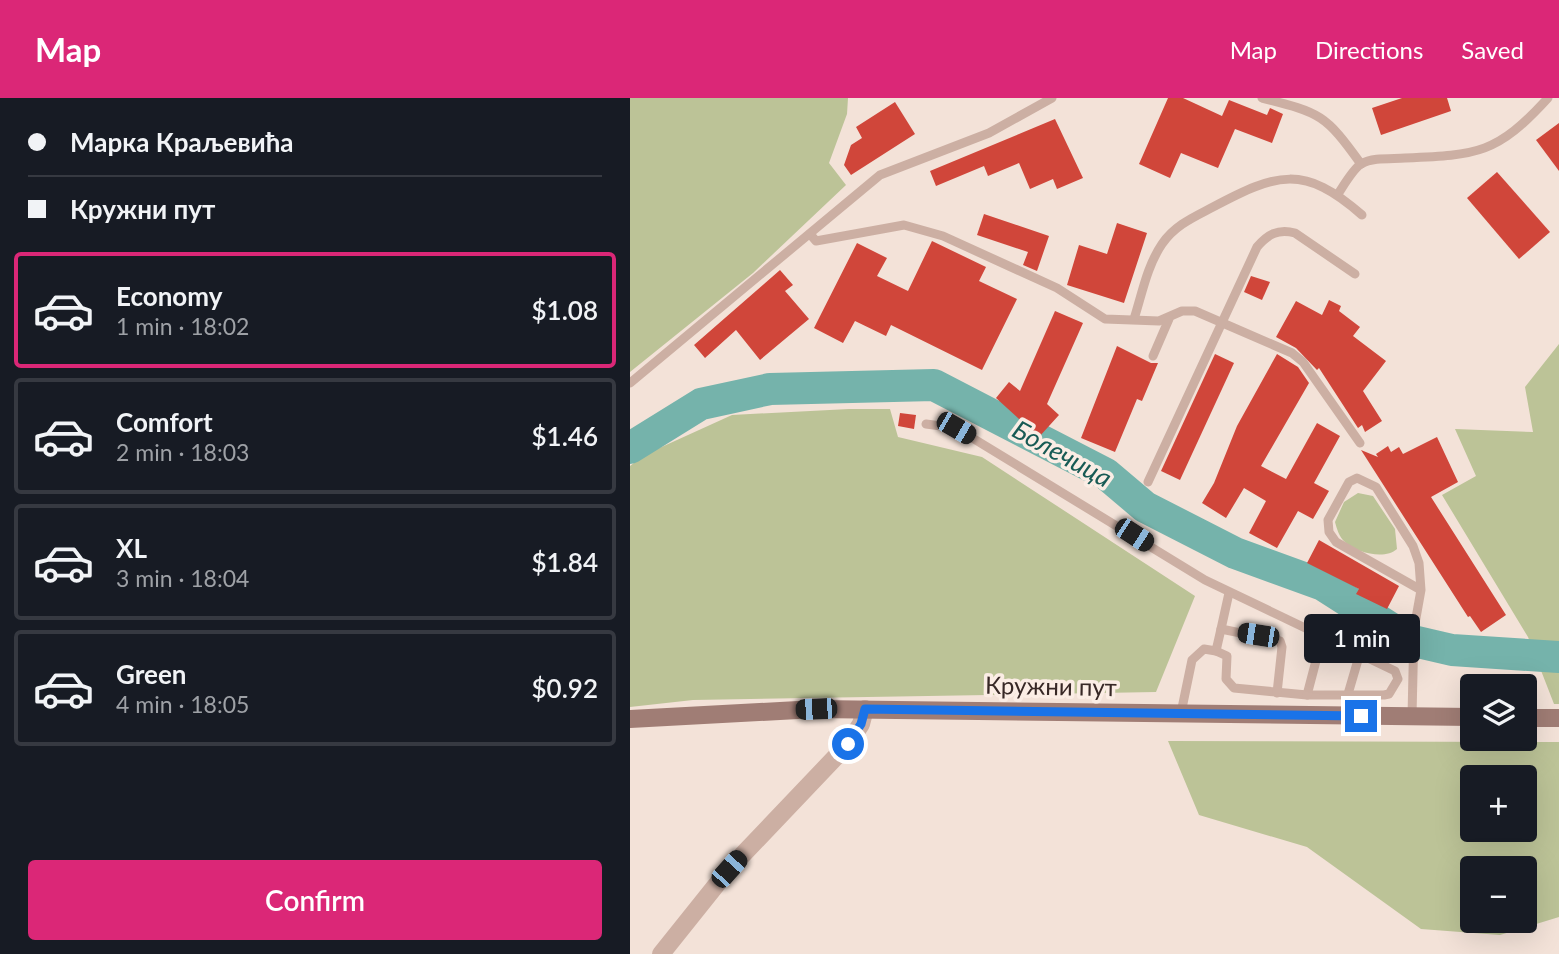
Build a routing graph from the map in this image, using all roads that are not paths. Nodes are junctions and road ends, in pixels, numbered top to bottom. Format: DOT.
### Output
graph roads {
  1 [pos="1052,98"];
  2 [pos="1262,98"];
  3 [pos="1548,98"];
  4 [pos="1361,164"];
  5 [pos="1338,194"];
  6 [pos="1362,215"];
  7 [pos="810,234"];
  8 [pos="1355,274"];
  9 [pos="1135,319"];
  10 [pos="1169,319"];
  11 [pos="1222,322"];
  12 [pos="1153,356"];
  13 [pos="630,383"];
  14 [pos="926,424"];
  15 [pos="1360,443"];
  16 [pos="1148,482"];
  17 [pos="1421,590"];
  18 [pos="1228,593"];
  19 [pos="1221,629"];
  20 [pos="1323,634"];
  21 [pos="1216,651"];
  22 [pos="1360,653"];
  23 [pos="1277,693"];
  24 [pos="1348,694"];
  25 [pos="1307,695"];
  26 [pos="865,709"];
  27 [pos="1181,713"];
  28 [pos="1412,716"];
  29 [pos="1460,717"];
  30 [pos="1537,718"];
  31 [pos="1559,718"];
  32 [pos="630,719"];
  33 [pos="661,954"];
  1 -- 7 [label="lane"];
  2 -- 4 [label="lane"];
  3 -- 4 [label="lane"];
  4 -- 5 [label="lane"];
  5 -- 6 [label="lane"];
  5 -- 9 [label="lane"];
  7 -- 9 [label="lane"];
  7 -- 13 [label="lane"];
  8 -- 11 [label="lane"];
  9 -- 10 [label="lane"];
  10 -- 11 [label="lane"];
  10 -- 12 [label="lane"];
  11 -- 15 [label="lane"];
  11 -- 16 [label="lane"];
  14 -- 18 [label="lane"];
  17 -- 17 [label="lane"];
  17 -- 28 [label="lane"];
  18 -- 19 [label="lane"];
  18 -- 20 [label="lane"];
  19 -- 21 [label="lane"];
  19 -- 23 [label="lane"];
  20 -- 22 [label="lane"];
  20 -- 25 [label="lane"];
  21 -- 23 [label="lane"];
  21 -- 27 [label="lane"];
  22 -- 24 [label="lane"];
  22 -- 24 [label="lane"];
  23 -- 25 [label="lane"];
  24 -- 25 [label="lane"];
  26 -- 27 [label="main road, Кружни пут"];
  26 -- 32 [label="main road, Кружни пут"];
  26 -- 33 [label="street"];
  27 -- 28 [label="main road, Кружни пут"];
  28 -- 29 [label="main road, Кружни пут"];
  30 -- 31 [label="main road"];
}
